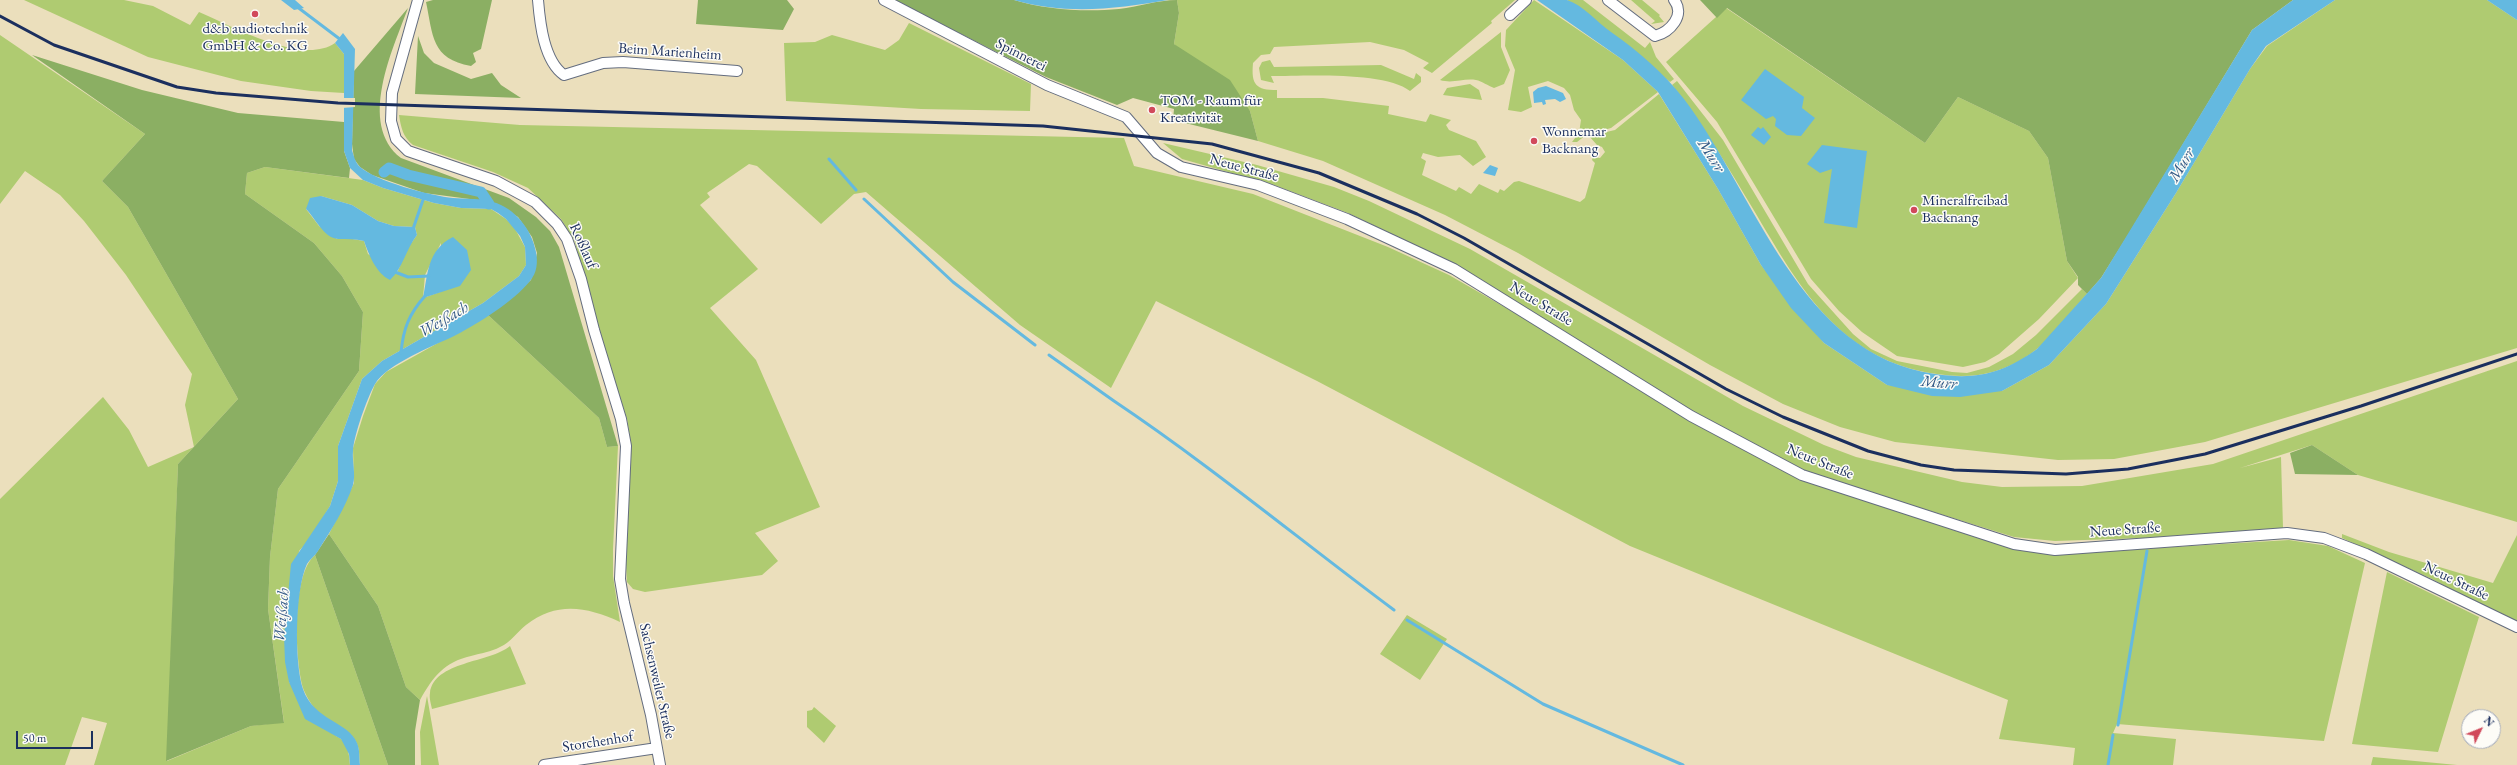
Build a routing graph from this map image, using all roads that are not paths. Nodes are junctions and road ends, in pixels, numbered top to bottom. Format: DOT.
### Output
graph roads {
  1 [pos="418,0"];
  2 [pos="538,0"];
  3 [pos="884,0"];
  4 [pos="1526,0"];
  5 [pos="1608,0"];
  6 [pos="1674,0"];
  7 [pos="1510,16"];
  8 [pos="737,71"];
  9 [pos="1143,135"];
  10 [pos="624,603"];
  11 [pos="2517,627"];
  12 [pos="657,748"];
  13 [pos="559,764"];
  14 [pos="544,765"];
  15 [pos="660,765"];
  1 -- 10 [label="street, Roßlauf"];
  2 -- 8 [label="street, Beim Marienheim"];
  3 -- 9 [label="street, Spinnerei"];
  4 -- 7 [label="street"];
  5 -- 6 [label="street"];
  9 -- 11 [label="street, Neue Straße"];
  10 -- 12 [label="street, Sachsenweiler Straße"];
  12 -- 13 [label="street, Storchenhof"];
  12 -- 15 [label="street, Sachsenweiler Straße"];
  13 -- 14 [label="street, Storchenhof"];
}
